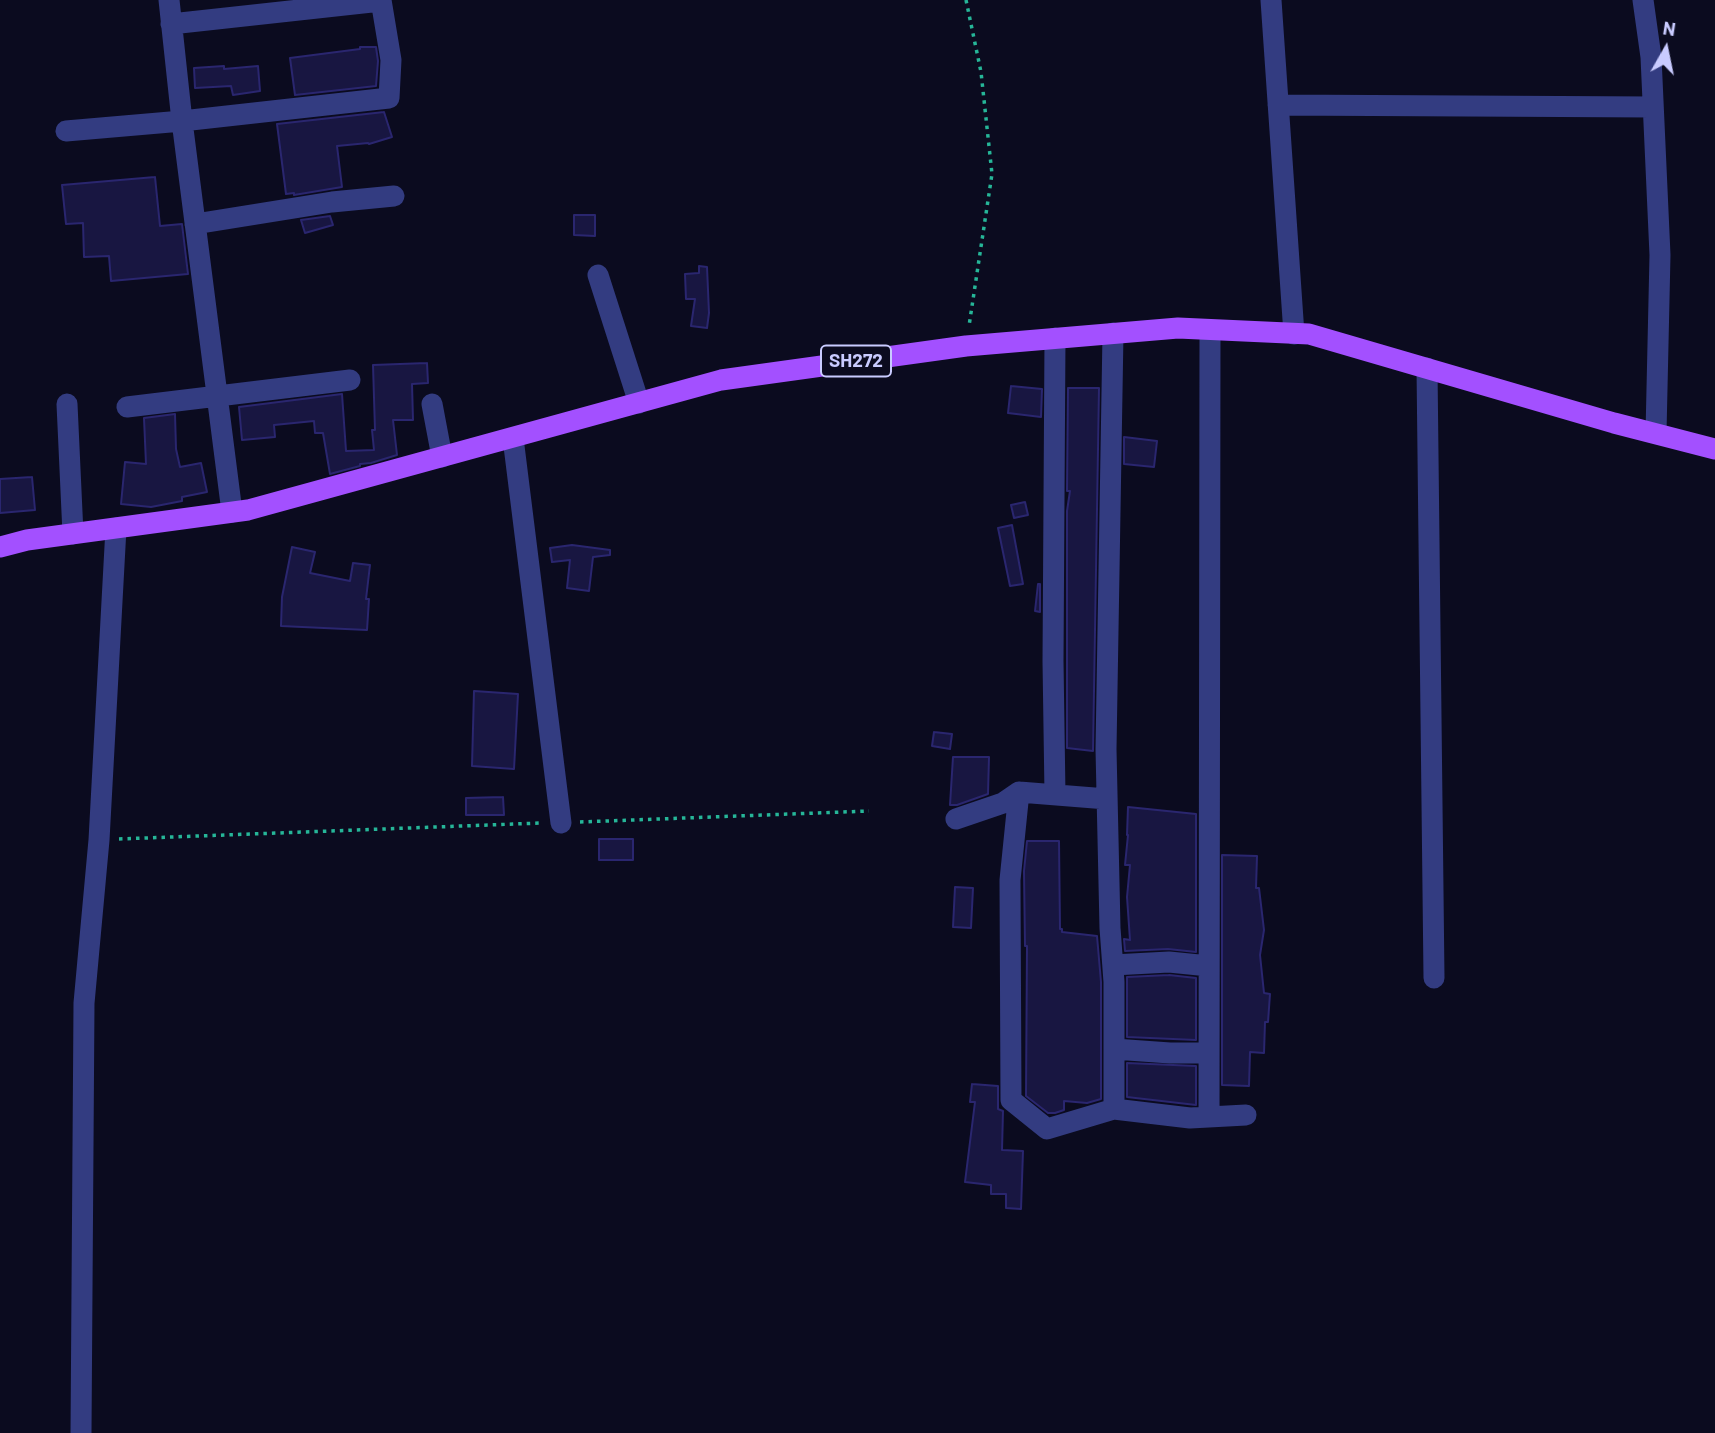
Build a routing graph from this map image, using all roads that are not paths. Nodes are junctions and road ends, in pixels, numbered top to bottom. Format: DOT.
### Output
graph roads {
  1 [pos="169,0"];
  2 [pos="381,0"];
  3 [pos="1271,0"];
  4 [pos="1643,0"];
  5 [pos="171,24"];
  6 [pos="1278,105"];
  7 [pos="1653,107"];
  8 [pos="182,121"];
  9 [pos="66,131"];
  10 [pos="394,197"];
  11 [pos="195,224"];
  12 [pos="598,275"];
  13 [pos="1210,330"];
  14 [pos="1113,334"];
  15 [pos="1294,334"];
  16 [pos="1055,338"];
  17 [pos="1427,368"];
  18 [pos="350,380"];
  19 [pos="217,396"];
  20 [pos="639,403"];
  21 [pos="67,404"];
  22 [pos="432,404"];
  23 [pos="127,407"];
  24 [pos="1656,433"];
  25 [pos="513,438"];
  26 [pos="1715,449"];
  27 [pos="442,457"];
  28 [pos="232,512"];
  29 [pos="116,528"];
  30 [pos="73,534"];
  31 [pos="0,547"];
  32 [pos="1019,792"];
  33 [pos="1055,795"];
  34 [pos="1107,799"];
  35 [pos="956,819"];
  36 [pos="561,822"];
  37 [pos="1113,965"];
  38 [pos="1209,966"];
  39 [pos="1434,978"];
  40 [pos="1114,1049"];
  41 [pos="1209,1053"];
  42 [pos="1114,1108"];
  43 [pos="1246,1115"];
  44 [pos="1209,1116"];
  45 [pos="81,1433"];
  1 -- 5 [label="street"];
  2 -- 5 [label="street"];
  2 -- 8 [label="street"];
  3 -- 6 [label="street"];
  4 -- 7 [label="street"];
  5 -- 8 [label="street"];
  6 -- 7 [label="street"];
  6 -- 15 [label="street"];
  7 -- 24 [label="street"];
  8 -- 9 [label="street"];
  8 -- 11 [label="street"];
  10 -- 11 [label="street"];
  11 -- 19 [label="street"];
  12 -- 20 [label="street"];
  13 -- 14 [label="main road, SH272"];
  13 -- 15 [label="main road, SH272"];
  13 -- 38 [label="street"];
  14 -- 16 [label="main road, SH272"];
  14 -- 34 [label="street"];
  15 -- 17 [label="main road, SH272"];
  16 -- 20 [label="main road, SH272"];
  16 -- 33 [label="street"];
  17 -- 24 [label="main road, SH272"];
  17 -- 39 [label="street"];
  18 -- 19 [label="street"];
  19 -- 23 [label="street"];
  19 -- 28 [label="street"];
  20 -- 25 [label="main road, SH272"];
  21 -- 30 [label="street"];
  22 -- 27 [label="street"];
  24 -- 26 [label="main road, SH272"];
  25 -- 27 [label="main road, SH272"];
  25 -- 36 [label="street"];
  27 -- 28 [label="main road, SH272"];
  28 -- 29 [label="main road, SH272"];
  29 -- 30 [label="main road, SH272"];
  29 -- 45 [label="street"];
  30 -- 31 [label="main road, SH272"];
  32 -- 33 [label="street"];
  32 -- 35 [label="street"];
  32 -- 42 [label="street"];
  33 -- 34 [label="street"];
  34 -- 37 [label="street"];
  37 -- 38 [label="street"];
  37 -- 40 [label="street"];
  38 -- 41 [label="street"];
  40 -- 41 [label="street"];
  40 -- 42 [label="street"];
  41 -- 44 [label="street"];
  42 -- 44 [label="street"];
  43 -- 44 [label="street"];
}
